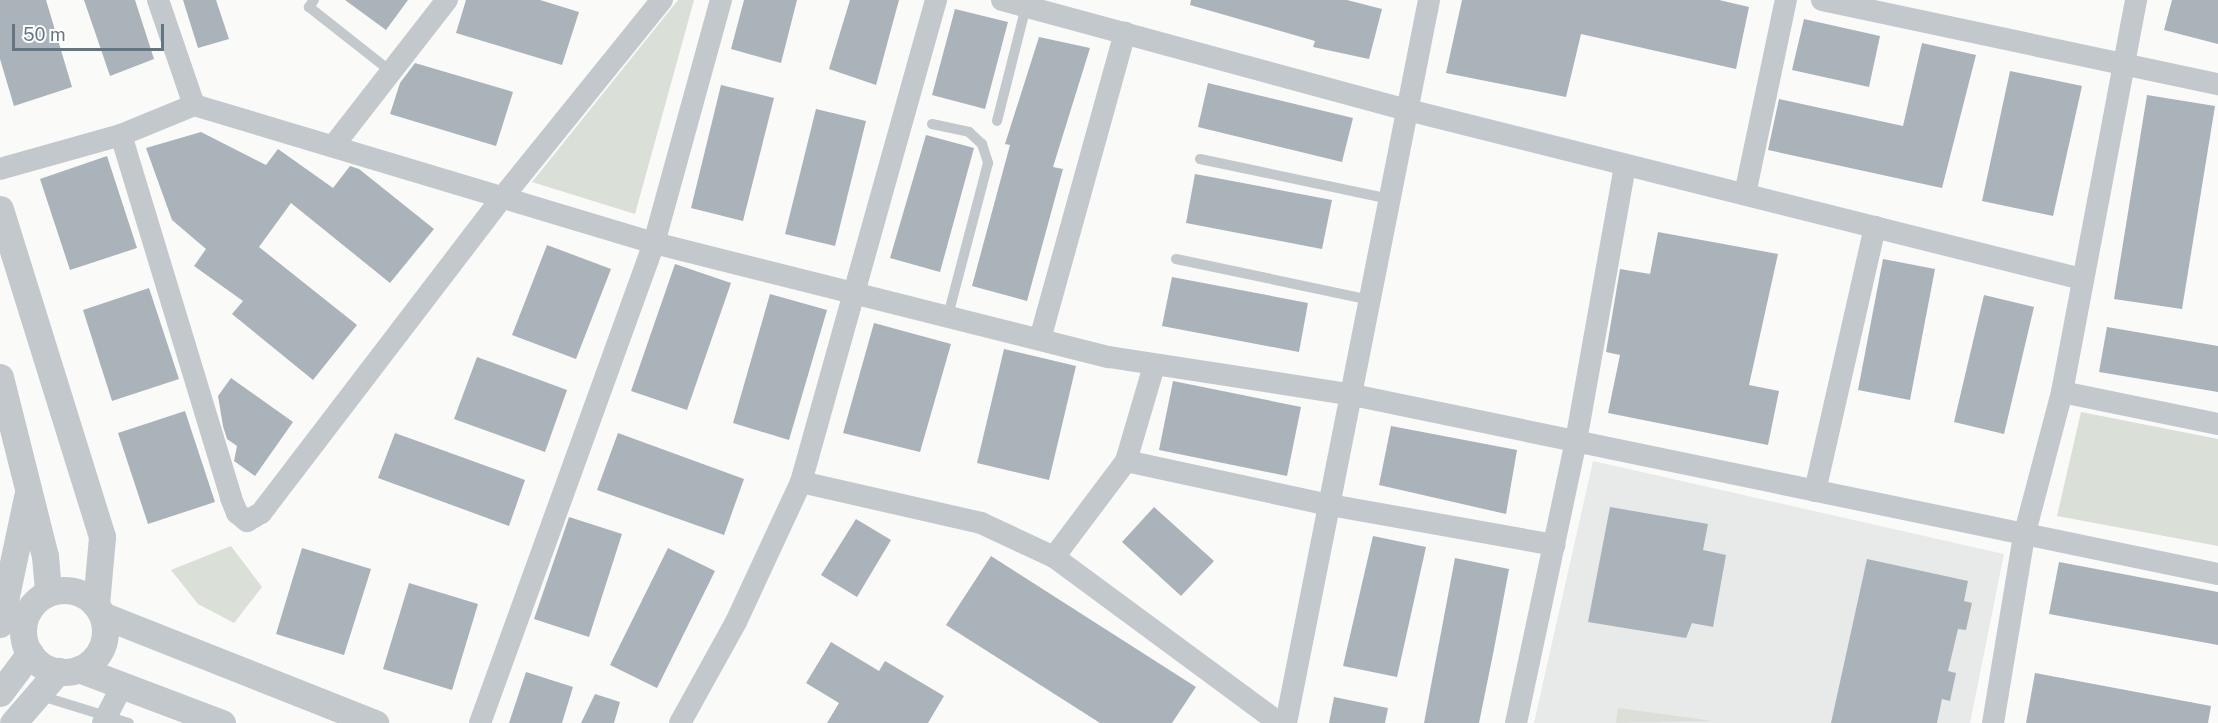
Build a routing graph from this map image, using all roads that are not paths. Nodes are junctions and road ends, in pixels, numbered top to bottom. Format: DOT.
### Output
graph roads {
  1 [pos="158,0"];
  2 [pos="314,0"];
  3 [pos="447,0"];
  4 [pos="662,0"];
  5 [pos="721,0"];
  6 [pos="936,0"];
  7 [pos="1002,0"];
  8 [pos="1429,0"];
  9 [pos="1786,0"];
  10 [pos="1822,0"];
  11 [pos="2136,0"];
  12 [pos="1026,6"];
  13 [pos="1125,33"];
  14 [pos="2123,65"];
  15 [pos="389,70"];
  16 [pos="2218,84"];
  17 [pos="194,105"];
  18 [pos="1408,110"];
  19 [pos="997,121"];
  20 [pos="932,124"];
  21 [pos="121,135"];
  22 [pos="334,145"];
  23 [pos="1200,159"];
  24 [pos="1625,166"];
  25 [pos="0,169"];
  26 [pos="1744,194"];
  27 [pos="502,198"];
  28 [pos="1390,199"];
  29 [pos="0,209"];
  30 [pos="1875,227"];
  31 [pos="654,243"];
  32 [pos="1176,259"];
  33 [pos="2082,279"];
  34 [pos="858,293"];
  35 [pos="1370,300"];
  36 [pos="948,315"];
  37 [pos="1040,339"];
  38 [pos="1154,366"];
  39 [pos="0,377"];
  40 [pos="2062,392"];
  41 [pos="1348,394"];
  42 [pos="2218,424"];
  43 [pos="9,440"];
  44 [pos="1576,441"];
  45 [pos="1126,461"];
  46 [pos="801,482"];
  47 [pos="29,487"];
  48 [pos="1815,492"];
  49 [pos="1330,505"];
  50 [pos="2024,536"];
  51 [pos="1554,544"];
  52 [pos="1054,556"];
  53 [pos="2218,574"];
  54 [pos="48,593"];
  55 [pos="99,609"];
  56 [pos="0,624"];
  57 [pos="30,653"];
  58 [pos="69,670"];
  59 [pos="122,686"];
  60 [pos="0,693"];
  61 [pos="37,695"];
  62 [pos="104,719"];
  63 [pos="13,723"];
  64 [pos="129,723"];
  65 [pos="222,723"];
  66 [pos="375,723"];
  67 [pos="480,723"];
  68 [pos="680,723"];
  69 [pos="1279,723"];
  70 [pos="1286,723"];
  71 [pos="1516,723"];
  72 [pos="1993,723"];
  1 -- 17 [label="street"];
  2 -- 15 [label="lane"];
  3 -- 15 [label="street"];
  4 -- 27 [label="street"];
  5 -- 31 [label="street"];
  6 -- 34 [label="street"];
  7 -- 12 [label="street"];
  8 -- 18 [label="street"];
  9 -- 26 [label="street"];
  10 -- 14 [label="street"];
  11 -- 14 [label="street"];
  12 -- 13 [label="street"];
  12 -- 19 [label="lane"];
  13 -- 18 [label="street"];
  13 -- 37 [label="street"];
  14 -- 16 [label="street"];
  14 -- 33 [label="street"];
  15 -- 22 [label="street"];
  17 -- 21 [label="street"];
  17 -- 22 [label="street"];
  18 -- 24 [label="street"];
  18 -- 28 [label="street"];
  20 -- 36 [label="lane"];
  21 -- 25 [label="street"];
  21 -- 27 [label="street"];
  22 -- 27 [label="street"];
  23 -- 28 [label="lane"];
  24 -- 26 [label="street"];
  24 -- 44 [label="street"];
  26 -- 30 [label="street"];
  27 -- 31 [label="street"];
  28 -- 35 [label="street"];
  29 -- 55 [label="street"];
  30 -- 33 [label="street"];
  30 -- 48 [label="street"];
  31 -- 34 [label="street"];
  31 -- 67 [label="street"];
  32 -- 35 [label="lane"];
  33 -- 40 [label="street"];
  34 -- 36 [label="street"];
  34 -- 46 [label="street"];
  35 -- 41 [label="street"];
  36 -- 37 [label="street"];
  37 -- 38 [label="street"];
  38 -- 41 [label="street"];
  38 -- 45 [label="street"];
  39 -- 43 [label="street"];
  40 -- 42 [label="street"];
  40 -- 50 [label="street"];
  41 -- 44 [label="street"];
  41 -- 49 [label="street"];
  43 -- 47 [label="street"];
  44 -- 48 [label="street"];
  44 -- 51 [label="street"];
  45 -- 49 [label="street"];
  45 -- 52 [label="street"];
  46 -- 52 [label="street"];
  46 -- 68 [label="street"];
  47 -- 54 [label="street"];
  47 -- 56 [label="street"];
  48 -- 50 [label="street"];
  49 -- 51 [label="street"];
  49 -- 70 [label="street"];
  50 -- 53 [label="street"];
  50 -- 72 [label="street"];
  51 -- 71 [label="street"];
  52 -- 69 [label="street"];
  54 -- 55 [label="street"];
  54 -- 57 [label="street"];
  55 -- 58 [label="street"];
  55 -- 66 [label="street"];
  57 -- 58 [label="street"];
  57 -- 60 [label="street"];
  58 -- 59 [label="street"];
  58 -- 61 [label="street"];
  59 -- 62 [label="street"];
  59 -- 65 [label="street"];
  61 -- 62 [label="lane"];
  61 -- 63 [label="street"];
  62 -- 64 [label="lane"];
}
